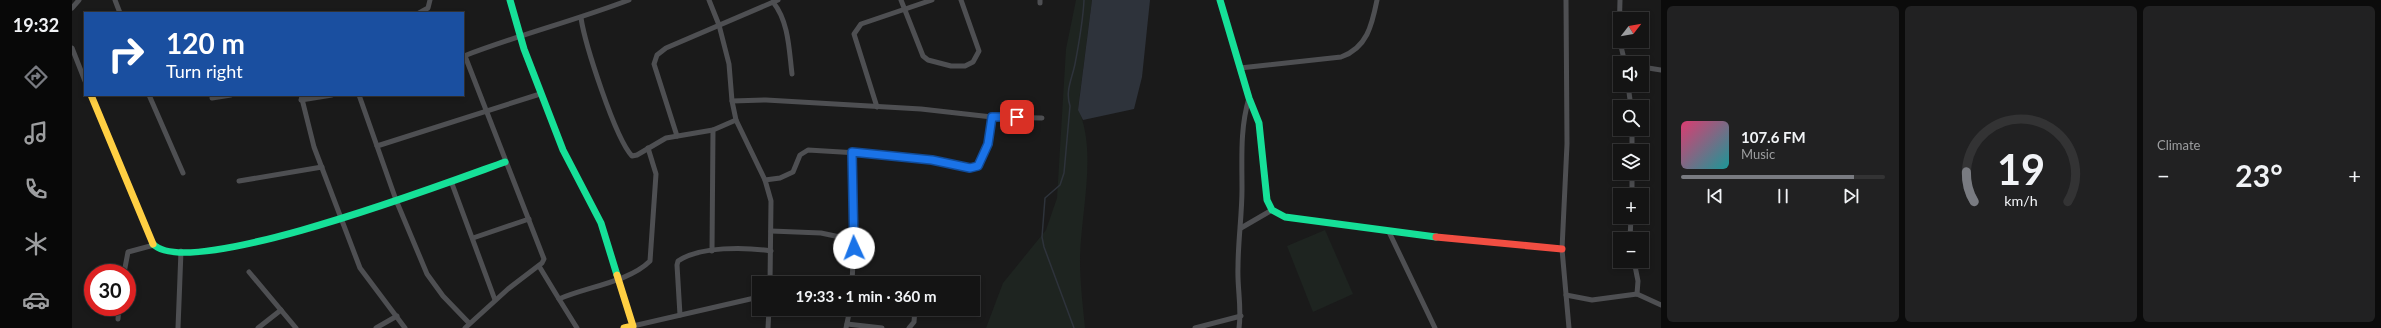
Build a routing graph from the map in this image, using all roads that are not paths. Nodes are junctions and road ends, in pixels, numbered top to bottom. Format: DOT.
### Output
graph roads {
  1 [pos="79,0"];
  2 [pos="115,0"];
  3 [pos="430,0"];
  4 [pos="510,0"];
  5 [pos="629,0"];
  6 [pos="709,0"];
  7 [pos="901,0"];
  8 [pos="932,0"];
  9 [pos="961,0"];
  10 [pos="1220,0"];
  11 [pos="1377,0"];
  12 [pos="1566,0"];
  13 [pos="1620,0"];
  14 [pos="776,1"];
  15 [pos="72,8"];
  16 [pos="904,8"];
  17 [pos="120,12"];
  18 [pos="421,12"];
  19 [pos="580,18"];
  20 [pos="719,25"];
  21 [pos="520,35"];
  22 [pos="72,48"];
  23 [pos="464,56"];
  24 [pos="1623,56"];
  25 [pos="1240,68"];
  26 [pos="1649,68"];
  27 [pos="1661,70"];
  28 [pos="792,74"];
  29 [pos="84,78"];
  30 [pos="540,94"];
  31 [pos="91,96"];
  32 [pos="149,96"];
  33 [pos="225,96"];
  34 [pos="316,96"];
  35 [pos="359,96"];
  36 [pos="301,97"];
  37 [pos="212,98"];
  38 [pos="1249,98"];
  39 [pos="732,101"];
  40 [pos="877,107"];
  41 [pos="486,111"];
  42 [pos="992,117"];
  43 [pos="1042,118"];
  44 [pos="736,120"];
  45 [pos="713,130"];
  46 [pos="677,136"];
  47 [pos="378,146"];
  48 [pos="648,148"];
  49 [pos="852,152"];
  50 [pos="505,162"];
  51 [pos="322,167"];
  52 [pos="183,173"];
  53 [pos="765,180"];
  54 [pos="239,181"];
  55 [pos="451,181"];
  56 [pos="396,200"];
  57 [pos="1272,210"];
  58 [pos="341,219"];
  59 [pos="529,219"];
  60 [pos="1241,228"];
  61 [pos="771,232"];
  62 [pos="1389,232"];
  63 [pos="473,238"];
  64 [pos="854,240"];
  65 [pos="154,245"];
  66 [pos="1562,249"];
  67 [pos="181,251"];
  68 [pos="712,251"];
  69 [pos="771,252"];
  70 [pos="126,264"];
  71 [pos="539,266"];
  72 [pos="1635,268"];
  73 [pos="249,272"];
  74 [pos="770,276"];
  75 [pos="852,276"];
  76 [pos="618,279"];
  77 [pos="1637,294"];
  78 [pos="1566,295"];
  79 [pos="559,299"];
  80 [pos="752,299"];
  81 [pos="495,300"];
  82 [pos="1661,305"];
  83 [pos="281,310"];
  84 [pos="680,315"];
  85 [pos="118,316"];
  86 [pos="397,316"];
  87 [pos="769,316"];
  88 [pos="849,316"];
  89 [pos="914,316"];
  90 [pos="1241,316"];
  91 [pos="118,319"];
  92 [pos="470,323"];
  93 [pos="633,326"];
  94 [pos="847,326"];
  95 [pos="178,328"];
  96 [pos="258,328"];
  97 [pos="296,328"];
  98 [pos="376,328"];
  99 [pos="406,328"];
  100 [pos="465,328"];
  101 [pos="577,328"];
  102 [pos="624,328"];
  103 [pos="768,328"];
  104 [pos="882,328"];
  105 [pos="909,328"];
  106 [pos="1195,328"];
  107 [pos="1239,328"];
  108 [pos="1435,328"];
  109 [pos="1569,328"];
  1 -- 15 [label="street"];
  2 -- 17 [label="street"];
  3 -- 18 [label="street"];
  4 -- 21 [label="street"];
  5 -- 19 [label="street"];
  6 -- 20 [label="street"];
  7 -- 16 [label="street"];
  8 -- 16 [label="street"];
  9 -- 16 [label="street"];
  10 -- 25 [label="street"];
  11 -- 25 [label="street"];
  12 -- 66 [label="street"];
  13 -- 24 [label="street"];
  14 -- 20 [label="street"];
  14 -- 28 [label="street"];
  16 -- 40 [label="street"];
  19 -- 21 [label="street"];
  19 -- 48 [label="street"];
  20 -- 39 [label="street"];
  20 -- 46 [label="street"];
  21 -- 23 [label="street"];
  21 -- 30 [label="street"];
  22 -- 29 [label="street"];
  23 -- 41 [label="street"];
  25 -- 38 [label="street"];
  26 -- 27 [label="street"];
  30 -- 41 [label="street"];
  30 -- 76 [label="street"];
  31 -- 65 [label="street"];
  32 -- 52 [label="street"];
  33 -- 37 [label="street"];
  34 -- 36 [label="street"];
  35 -- 47 [label="street"];
  36 -- 51 [label="street"];
  38 -- 57 [label="street"];
  38 -- 60 [label="street"];
  39 -- 40 [label="street"];
  39 -- 44 [label="street"];
  40 -- 42 [label="street"];
  41 -- 47 [label="street"];
  41 -- 50 [label="street"];
  42 -- 43 [label="street"];
  42 -- 49 [label="street"];
  44 -- 45 [label="street"];
  44 -- 53 [label="street"];
  45 -- 46 [label="street"];
  45 -- 68 [label="street"];
  46 -- 48 [label="street"];
  47 -- 56 [label="street"];
  48 -- 76 [label="street"];
  49 -- 53 [label="street"];
  49 -- 64 [label="street"];
  50 -- 55 [label="street"];
  50 -- 59 [label="street"];
  51 -- 54 [label="street"];
  51 -- 58 [label="street"];
  53 -- 61 [label="street"];
  55 -- 56 [label="street"];
  55 -- 63 [label="street"];
  56 -- 58 [label="street"];
  56 -- 92 [label="street"];
  57 -- 60 [label="street"];
  57 -- 62 [label="street"];
  58 -- 67 [label="street"];
  58 -- 86 [label="street"];
  59 -- 63 [label="street"];
  59 -- 71 [label="street"];
  60 -- 90 [label="street"];
  61 -- 64 [label="street"];
  61 -- 69 [label="street"];
  62 -- 66 [label="street"];
  62 -- 108 [label="street"];
  63 -- 81 [label="street"];
  64 -- 75 [label="street"];
  65 -- 67 [label="street"];
  65 -- 70 [label="street"];
  66 -- 78 [label="street"];
  67 -- 95 [label="street"];
  68 -- 69 [label="street"];
  68 -- 84 [label="street"];
  69 -- 74 [label="street"];
  71 -- 79 [label="street"];
  71 -- 81 [label="street"];
  72 -- 77 [label="street"];
  73 -- 83 [label="street"];
  76 -- 79 [label="street"];
  76 -- 93 [label="street"];
  77 -- 78 [label="street"];
  77 -- 82 [label="street"];
  78 -- 109 [label="street"];
  79 -- 101 [label="street"];
  80 -- 84 [label="street"];
  81 -- 92 [label="street"];
  83 -- 96 [label="street"];
  83 -- 97 [label="street"];
  84 -- 93 [label="street"];
  85 -- 91 [label="street"];
  86 -- 98 [label="street"];
  86 -- 99 [label="street"];
  87 -- 103 [label="street"];
  88 -- 94 [label="street"];
  89 -- 105 [label="street"];
  90 -- 106 [label="street"];
  90 -- 107 [label="street"];
  92 -- 100 [label="street"];
  93 -- 102 [label="street"];
  94 -- 104 [label="street"];
}
